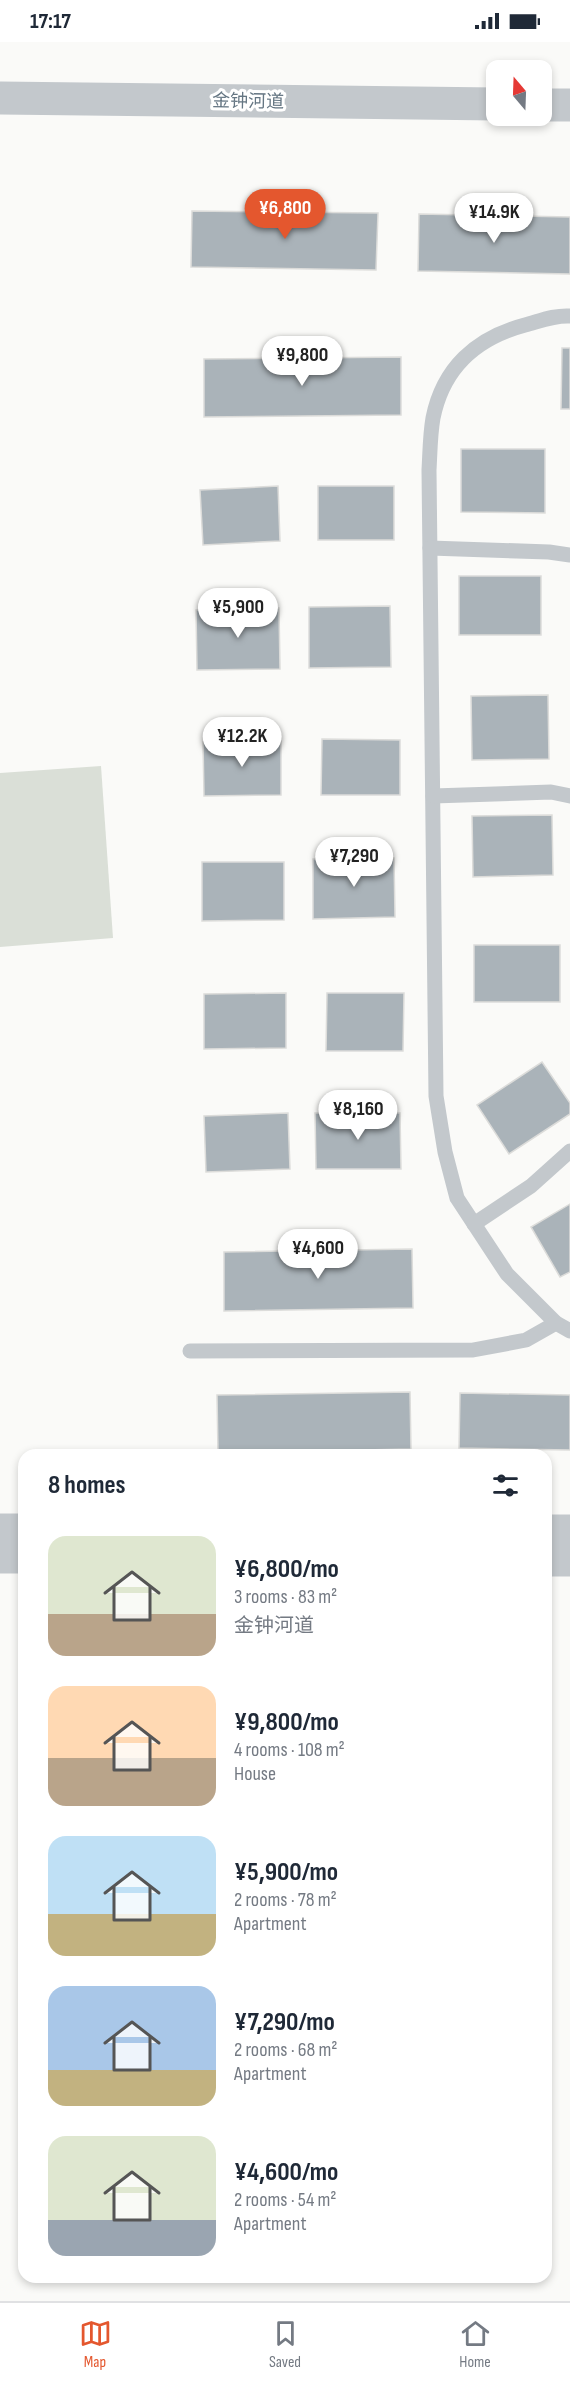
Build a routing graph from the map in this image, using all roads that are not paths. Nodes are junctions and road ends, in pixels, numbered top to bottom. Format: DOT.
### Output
graph roads {
  1 [pos="0,98"];
  2 [pos="486,104"];
  3 [pos="552,105"];
  4 [pos="570,105"];
  5 [pos="570,316"];
  6 [pos="430,548"];
  7 [pos="570,555"];
  8 [pos="433,796"];
  9 [pos="570,796"];
  10 [pos="570,1151"];
  11 [pos="474,1224"];
  12 [pos="556,1323"];
  13 [pos="570,1331"];
  14 [pos="190,1351"];
  15 [pos="0,1530"];
  16 [pos="18,1530"];
  17 [pos="552,1531"];
  18 [pos="570,1531"];
  19 [pos="0,1557"];
  20 [pos="18,1557"];
  21 [pos="552,1560"];
  22 [pos="570,1560"];
  1 -- 2 [label="street, 金钟河道"];
  3 -- 4 [label="street"];
  5 -- 6 [label="lane"];
  6 -- 7 [label="lane"];
  6 -- 8 [label="lane"];
  8 -- 9 [label="lane"];
  8 -- 11 [label="lane"];
  10 -- 11 [label="lane"];
  11 -- 12 [label="lane"];
  12 -- 13 [label="lane"];
  12 -- 14 [label="lane"];
  15 -- 16 [label="street"];
  17 -- 18 [label="street"];
  19 -- 20 [label="street"];
  21 -- 22 [label="street"];
}
